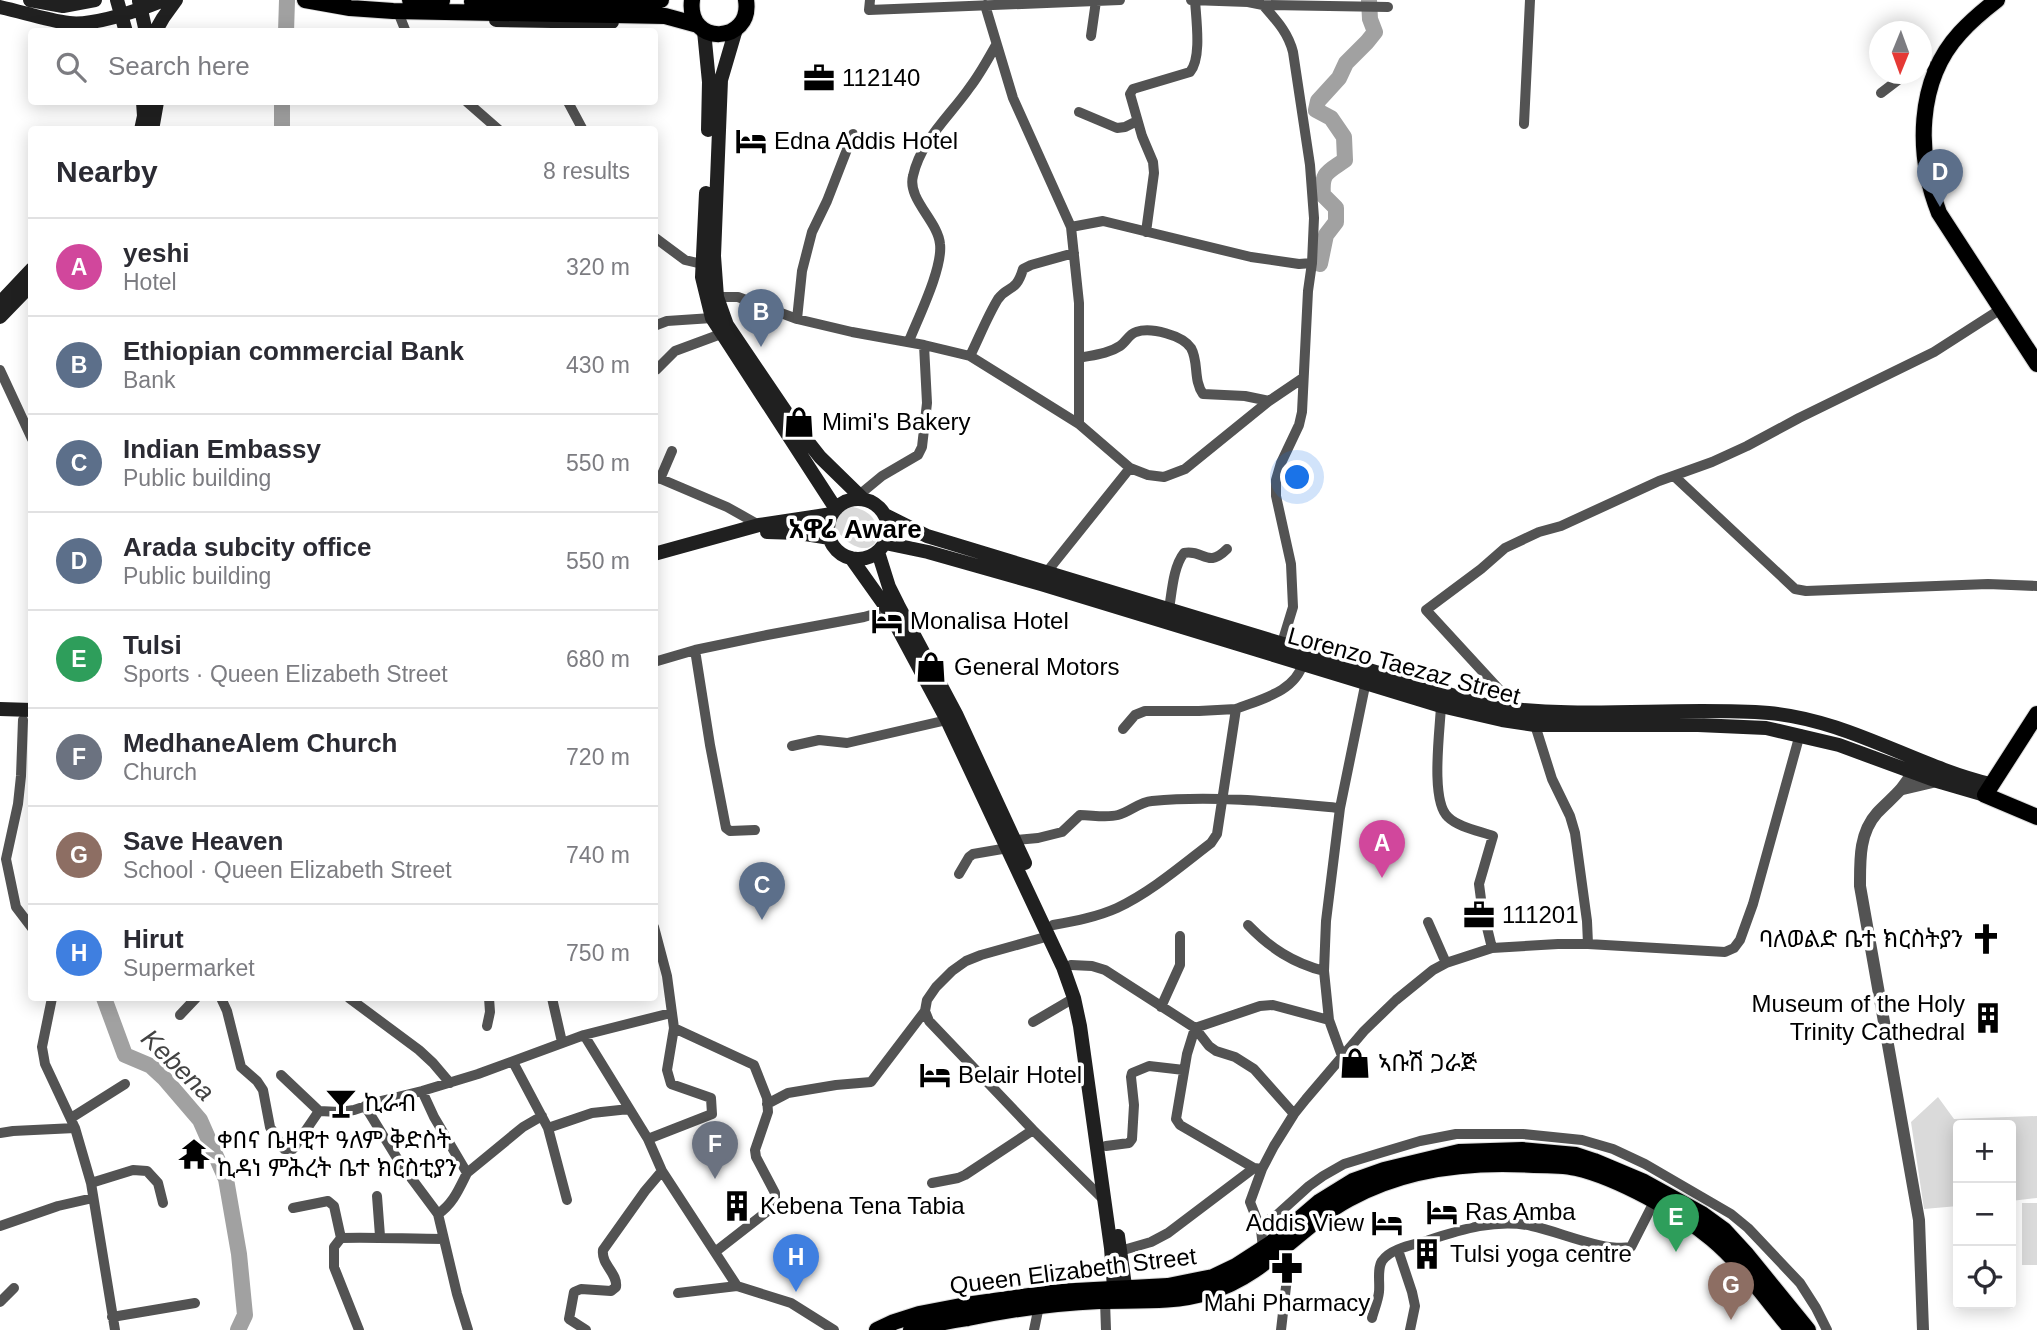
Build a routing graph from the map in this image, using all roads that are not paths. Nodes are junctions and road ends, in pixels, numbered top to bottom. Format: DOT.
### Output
graph roads {
  1 [pos="30,0"];
  2 [pos="95,0"];
  3 [pos="164,0"];
  4 [pos="177,0"];
  5 [pos="410,0"];
  6 [pos="692,0"];
  7 [pos="870,0"];
  8 [pos="1120,0"];
  9 [pos="1192,0"];
  10 [pos="1530,0"];
  11 [pos="1997,0"];
  12 [pos="310,1"];
  13 [pos="477,1"];
  14 [pos="1096,1"];
  15 [pos="1247,1"];
  16 [pos="77,2"];
  17 [pos="751,3"];
  18 [pos="140,5"];
  19 [pos="985,5"];
  20 [pos="1263,5"];
  21 [pos="1388,6"];
  22 [pos="0,7"];
  23 [pos="119,7"];
  24 [pos="663,8"];
  25 [pos="396,14"];
  26 [pos="71,23"];
  27 [pos="534,27"];
  28 [pos="80,28"];
  29 [pos="125,28"];
  30 [pos="145,28"];
  31 [pos="157,28"];
  32 [pos="404,28"];
  33 [pos="701,28"];
  34 [pos="736,29"];
  35 [pos="1091,36"];
  36 [pos="996,46"];
  37 [pos="1932,63"];
  38 [pos="1893,84"];
  39 [pos="1930,84"];
  40 [pos="1881,93"];
  41 [pos="143,105"];
  42 [pos="156,105"];
  43 [pos="470,105"];
  44 [pos="570,105"];
  45 [pos="1079,112"];
  46 [pos="1137,121"];
  47 [pos="1524,124"];
  48 [pos="142,126"];
  49 [pos="153,126"];
  50 [pos="494,126"];
  51 [pos="581,126"];
  52 [pos="853,134"];
  53 [pos="1071,227"];
  54 [pos="1146,232"];
  55 [pos="658,240"];
  56 [pos="1074,253"];
  57 [pos="1312,263"];
  58 [pos="702,264"];
  59 [pos="28,273"];
  60 [pos="28,287"];
  61 [pos="717,297"];
  62 [pos="0,303"];
  63 [pos="2001,309"];
  64 [pos="0,317"];
  65 [pos="712,318"];
  66 [pos="797,319"];
  67 [pos="658,324"];
  68 [pos="721,334"];
  69 [pos="909,341"];
  70 [pos="924,345"];
  71 [pos="970,356"];
  72 [pos="1079,358"];
  73 [pos="2037,365"];
  74 [pos="658,368"];
  75 [pos="0,370"];
  76 [pos="1303,378"];
  77 [pos="1269,401"];
  78 [pos="1079,424"];
  79 [pos="28,430"];
  80 [pos="672,450"];
  81 [pos="1130,468"];
  82 [pos="658,476"];
  83 [pos="1674,476"];
  84 [pos="658,478"];
  85 [pos="861,497"];
  86 [pos="834,512"];
  87 [pos="885,515"];
  88 [pos="759,525"];
  89 [pos="830,538"];
  90 [pos="881,547"];
  91 [pos="1227,549"];
  92 [pos="658,553"];
  93 [pos="851,558"];
  94 [pos="658,563"];
  95 [pos="1046,573"];
  96 [pos="2037,586"];
  97 [pos="1169,609"];
  98 [pos="888,610"];
  99 [pos="1239,637"];
  100 [pos="1282,643"];
  101 [pos="695,650"];
  102 [pos="658,661"];
  103 [pos="1303,663"];
  104 [pos="1366,681"];
  105 [pos="1441,706"];
  106 [pos="0,709"];
  107 [pos="1236,709"];
  108 [pos="1519,711"];
  109 [pos="2037,714"];
  110 [pos="28,717"];
  111 [pos="28,717"];
  112 [pos="0,718"];
  113 [pos="947,720"];
  114 [pos="1535,725"];
  115 [pos="1123,729"];
  116 [pos="1800,734"];
  117 [pos="28,736"];
  118 [pos="792,746"];
  119 [pos="27,755"];
  120 [pos="1912,772"];
  121 [pos="1937,780"];
  122 [pos="1903,789"];
  123 [pos="1988,789"];
  124 [pos="1222,800"];
  125 [pos="1340,808"];
  126 [pos="2037,817"];
  127 [pos="755,830"];
  128 [pos="1012,844"];
  129 [pos="3,860"];
  130 [pos="959,874"];
  131 [pos="28,922"];
  132 [pos="1428,922"];
  133 [pos="1248,925"];
  134 [pos="1051,930"];
  135 [pos="1180,936"];
  136 [pos="1588,944"];
  137 [pos="658,945"];
  138 [pos="1492,947"];
  139 [pos="1446,963"];
  140 [pos="1071,965"];
  141 [pos="1324,971"];
  142 [pos="1074,998"];
  143 [pos="51,1001"];
  144 [pos="192,1001"];
  145 [pos="222,1001"];
  146 [pos="353,1001"];
  147 [pos="489,1001"];
  148 [pos="553,1001"];
  149 [pos="1161,1007"];
  150 [pos="925,1011"];
  151 [pos="671,1013"];
  152 [pos="180,1015"];
  153 [pos="1329,1020"];
  154 [pos="1033,1022"];
  155 [pos="487,1026"];
  156 [pos="674,1028"];
  157 [pos="1195,1028"];
  158 [pos="584,1035"];
  159 [pos="562,1042"];
  160 [pos="1342,1056"];
  161 [pos="513,1062"];
  162 [pos="1184,1070"];
  163 [pos="281,1075"];
  164 [pos="450,1083"];
  165 [pos="125,1084"];
  166 [pos="422,1091"];
  167 [pos="767,1104"];
  168 [pos="365,1106"];
  169 [pos="629,1109"];
  170 [pos="319,1111"];
  171 [pos="1294,1114"];
  172 [pos="542,1116"];
  173 [pos="73,1123"];
  174 [pos="548,1128"];
  175 [pos="1033,1130"];
  176 [pos="0,1133"];
  177 [pos="648,1139"];
  178 [pos="1106,1146"];
  179 [pos="1258,1168"];
  180 [pos="662,1171"];
  181 [pos="467,1173"];
  182 [pos="91,1183"];
  183 [pos="932,1183"];
  184 [pos="376,1196"];
  185 [pos="1657,1196"];
  186 [pos="93,1198"];
  187 [pos="1103,1199"];
  188 [pos="567,1200"];
  189 [pos="163,1203"];
  190 [pos="293,1208"];
  191 [pos="438,1214"];
  192 [pos="0,1226"];
  193 [pos="1261,1230"];
  194 [pos="380,1236"];
  195 [pos="341,1238"];
  196 [pos="444,1239"];
  197 [pos="1398,1250"];
  198 [pos="1120,1251"];
  199 [pos="715,1252"];
  200 [pos="1266,1254"];
  201 [pos="737,1286"];
  202 [pos="14,1288"];
  203 [pos="678,1293"];
  204 [pos="1117,1296"];
  205 [pos="0,1302"];
  206 [pos="195,1303"];
  207 [pos="1039,1306"];
  208 [pos="1372,1318"];
  209 [pos="112,1326"];
  210 [pos="939,1327"];
  211 [pos="359,1330"];
  212 [pos="468,1330"];
  213 [pos="586,1330"];
  214 [pos="834,1330"];
  215 [pos="877,1330"];
  216 [pos="911,1330"];
  217 [pos="1034,1330"];
  218 [pos="1106,1330"];
  219 [pos="1281,1330"];
  220 [pos="1410,1330"];
  221 [pos="1792,1330"];
  222 [pos="1808,1330"];
  223 [pos="1827,1330"];
  224 [pos="1923,1330"];
  1 -- 16 [label="main road"];
  2 -- 16 [label="main road"];
  3 -- 18 [label="main road"];
  4 -- 31 [label="main road"];
  5 -- 13 [label="main road"];
  6 -- 33 [label="main road"];
  7 -- 19 [label="street"];
  8 -- 14 [label="street"];
  9 -- 15 [label="street"];
  9 -- 46 [label="street"];
  10 -- 47 [label="street"];
  11 -- 37 [label="main road"];
  12 -- 25 [label="main road"];
  13 -- 24 [label="main road"];
  14 -- 19 [label="street"];
  14 -- 35 [label="street"];
  15 -- 20 [label="street"];
  17 -- 34 [label="main road"];
  18 -- 23 [label="main road"];
  18 -- 30 [label="main road"];
  19 -- 36 [label="street"];
  20 -- 21 [label="street"];
  20 -- 57 [label="street"];
  22 -- 26 [label="main road"];
  23 -- 26 [label="main road"];
  23 -- 29 [label="main road"];
  24 -- 25 [label="main road"];
  24 -- 27 [label="main road"];
  24 -- 33 [label="main road"];
  25 -- 27 [label="main road"];
  25 -- 32 [label="street"];
  26 -- 28 [label="main road"];
  33 -- 34 [label="main road"];
  33 -- 58 [label="main road"];
  34 -- 61 [label="main road"];
  36 -- 53 [label="street"];
  36 -- 69 [label="street"];
  38 -- 40 [label="street"];
  39 -- 63 [label="main road"];
  41 -- 48 [label="main road"];
  42 -- 49 [label="main road"];
  43 -- 50 [label="street"];
  44 -- 51 [label="street"];
  45 -- 46 [label="street"];
  46 -- 54 [label="street"];
  52 -- 66 [label="street"];
  53 -- 54 [label="street"];
  53 -- 56 [label="street"];
  54 -- 57 [label="street"];
  55 -- 58 [label="street"];
  56 -- 71 [label="street"];
  56 -- 72 [label="street"];
  57 -- 76 [label="street"];
  58 -- 65 [label="main road"];
  59 -- 62 [label="main road"];
  60 -- 64 [label="main road"];
  61 -- 66 [label="street"];
  61 -- 85 [label="main road"];
  63 -- 73 [label="main road"];
  63 -- 83 [label="street"];
  65 -- 67 [label="street"];
  65 -- 68 [label="main road"];
  66 -- 69 [label="street"];
  68 -- 74 [label="street"];
  68 -- 86 [label="main road"];
  69 -- 70 [label="street"];
  70 -- 71 [label="street"];
  70 -- 85 [label="street"];
  71 -- 78 [label="street"];
  72 -- 77 [label="street"];
  72 -- 78 [label="street"];
  75 -- 79 [label="street"];
  76 -- 77 [label="street"];
  76 -- 100 [label="street"];
  77 -- 81 [label="street"];
  78 -- 81 [label="street"];
  80 -- 82 [label="street"];
  81 -- 95 [label="street"];
  83 -- 96 [label="street"];
  83 -- 108 [label="street"];
  84 -- 88 [label="street"];
  85 -- 86 [label="main road"];
  85 -- 87 [label="main road"];
  86 -- 88 [label="main road"];
  86 -- 89 [label="main road"];
  87 -- 90 [label="main road"];
  87 -- 95 [label="main road, Lorenzo Taezaz Street"];
  88 -- 92 [label="main road"];
  89 -- 93 [label="main road"];
  89 -- 94 [label="main road"];
  90 -- 93 [label="main road"];
  90 -- 99 [label="main road, Lorenzo Taezaz Street"];
  90 -- 128 [label="main road"];
  91 -- 97 [label="street"];
  93 -- 98 [label="main road"];
  95 -- 97 [label="main road, Lorenzo Taezaz Street"];
  97 -- 99 [label="main road, Lorenzo Taezaz Street"];
  98 -- 101 [label="street"];
  98 -- 113 [label="main road"];
  99 -- 100 [label="main road, Lorenzo Taezaz Street"];
  99 -- 103 [label="main road, Lorenzo Taezaz Street"];
  100 -- 108 [label="main road, Lorenzo Taezaz Street"];
  101 -- 102 [label="street"];
  101 -- 127 [label="street"];
  103 -- 104 [label="main road, Lorenzo Taezaz Street"];
  103 -- 107 [label="street"];
  104 -- 105 [label="main road, Lorenzo Taezaz Street"];
  104 -- 125 [label="street"];
  105 -- 114 [label="main road, Lorenzo Taezaz Street"];
  105 -- 138 [label="street"];
  106 -- 110 [label="main road"];
  107 -- 115 [label="street"];
  107 -- 124 [label="street"];
  108 -- 123 [label="main road, Lorenzo Taezaz Street"];
  109 -- 123 [label="main road"];
  111 -- 112 [label="main road"];
  113 -- 118 [label="street"];
  113 -- 128 [label="main road"];
  114 -- 116 [label="main road, Lorenzo Taezaz Street"];
  114 -- 136 [label="street"];
  116 -- 120 [label="main road, Lorenzo Taezaz Street"];
  116 -- 136 [label="street"];
  117 -- 119 [label="street"];
  119 -- 129 [label="street"];
  120 -- 121 [label="main road, Lorenzo Taezaz Street"];
  120 -- 122 [label="street"];
  121 -- 122 [label="street"];
  121 -- 123 [label="main road, Lorenzo Taezaz Street"];
  122 -- 224 [label="street"];
  123 -- 126 [label="main road, Lorenzo Taezaz Street"];
  124 -- 125 [label="street"];
  124 -- 128 [label="street"];
  124 -- 134 [label="street"];
  125 -- 141 [label="street"];
  128 -- 130 [label="street"];
  128 -- 134 [label="main road"];
  129 -- 131 [label="street"];
  132 -- 139 [label="street"];
  133 -- 141 [label="street"];
  134 -- 140 [label="main road"];
  134 -- 142 [label="main road"];
  134 -- 150 [label="street"];
  135 -- 149 [label="street"];
  136 -- 138 [label="street"];
  137 -- 151 [label="street"];
  138 -- 139 [label="street"];
  139 -- 160 [label="street"];
  140 -- 149 [label="street"];
  140 -- 178 [label="main road"];
  141 -- 153 [label="street"];
  142 -- 154 [label="street"];
  142 -- 187 [label="main road"];
  143 -- 173 [label="street"];
  144 -- 152 [label="street"];
  145 -- 170 [label="street"];
  146 -- 164 [label="street"];
  147 -- 155 [label="street"];
  148 -- 159 [label="street"];
  149 -- 157 [label="street"];
  150 -- 167 [label="street"];
  150 -- 175 [label="street"];
  151 -- 156 [label="street"];
  151 -- 158 [label="street"];
  153 -- 157 [label="street"];
  153 -- 160 [label="street"];
  156 -- 167 [label="street"];
  156 -- 177 [label="street"];
  157 -- 162 [label="street"];
  157 -- 171 [label="street"];
  158 -- 159 [label="street"];
  158 -- 169 [label="street"];
  159 -- 161 [label="street"];
  160 -- 171 [label="street"];
  161 -- 164 [label="street"];
  161 -- 172 [label="street"];
  162 -- 178 [label="street"];
  162 -- 179 [label="street"];
  163 -- 170 [label="street"];
  164 -- 166 [label="street"];
  165 -- 173 [label="street"];
  166 -- 168 [label="street"];
  166 -- 181 [label="street"];
  167 -- 199 [label="street"];
  168 -- 170 [label="street"];
  168 -- 191 [label="street"];
  169 -- 174 [label="street"];
  169 -- 177 [label="street"];
  171 -- 179 [label="street"];
  172 -- 174 [label="street"];
  172 -- 181 [label="street"];
  173 -- 176 [label="street"];
  173 -- 182 [label="street"];
  174 -- 188 [label="street"];
  175 -- 183 [label="street"];
  175 -- 187 [label="street"];
  177 -- 180 [label="street"];
  178 -- 198 [label="main road"];
  179 -- 193 [label="street"];
  179 -- 198 [label="street"];
  180 -- 199 [label="street"];
  180 -- 213 [label="street"];
  181 -- 191 [label="street"];
  182 -- 186 [label="street"];
  182 -- 189 [label="street"];
  184 -- 194 [label="street"];
  185 -- 197 [label="street"];
  185 -- 200 [label="main road, Queen Elizabeth Street"];
  185 -- 221 [label="main road, Queen Elizabeth Street"];
  185 -- 222 [label="main road, Queen Elizabeth Street"];
  186 -- 192 [label="street"];
  186 -- 209 [label="street"];
  187 -- 204 [label="main road"];
  190 -- 195 [label="street"];
  191 -- 196 [label="street"];
  193 -- 200 [label="street"];
  193 -- 223 [label="street"];
  194 -- 195 [label="street"];
  194 -- 196 [label="street"];
  195 -- 211 [label="street"];
  196 -- 212 [label="street"];
  197 -- 208 [label="street"];
  197 -- 220 [label="street"];
  198 -- 204 [label="main road"];
  199 -- 201 [label="street"];
  200 -- 204 [label="main road, Queen Elizabeth Street"];
  200 -- 219 [label="street"];
  201 -- 203 [label="street"];
  201 -- 214 [label="street"];
  202 -- 205 [label="street"];
  204 -- 207 [label="main road, Queen Elizabeth Street"];
  204 -- 215 [label="main road, Queen Elizabeth Street"];
  204 -- 218 [label="street"];
  206 -- 209 [label="street"];
  207 -- 210 [label="main road, Queen Elizabeth Street"];
  207 -- 217 [label="street"];
  210 -- 216 [label="main road, Queen Elizabeth Street"];
}
